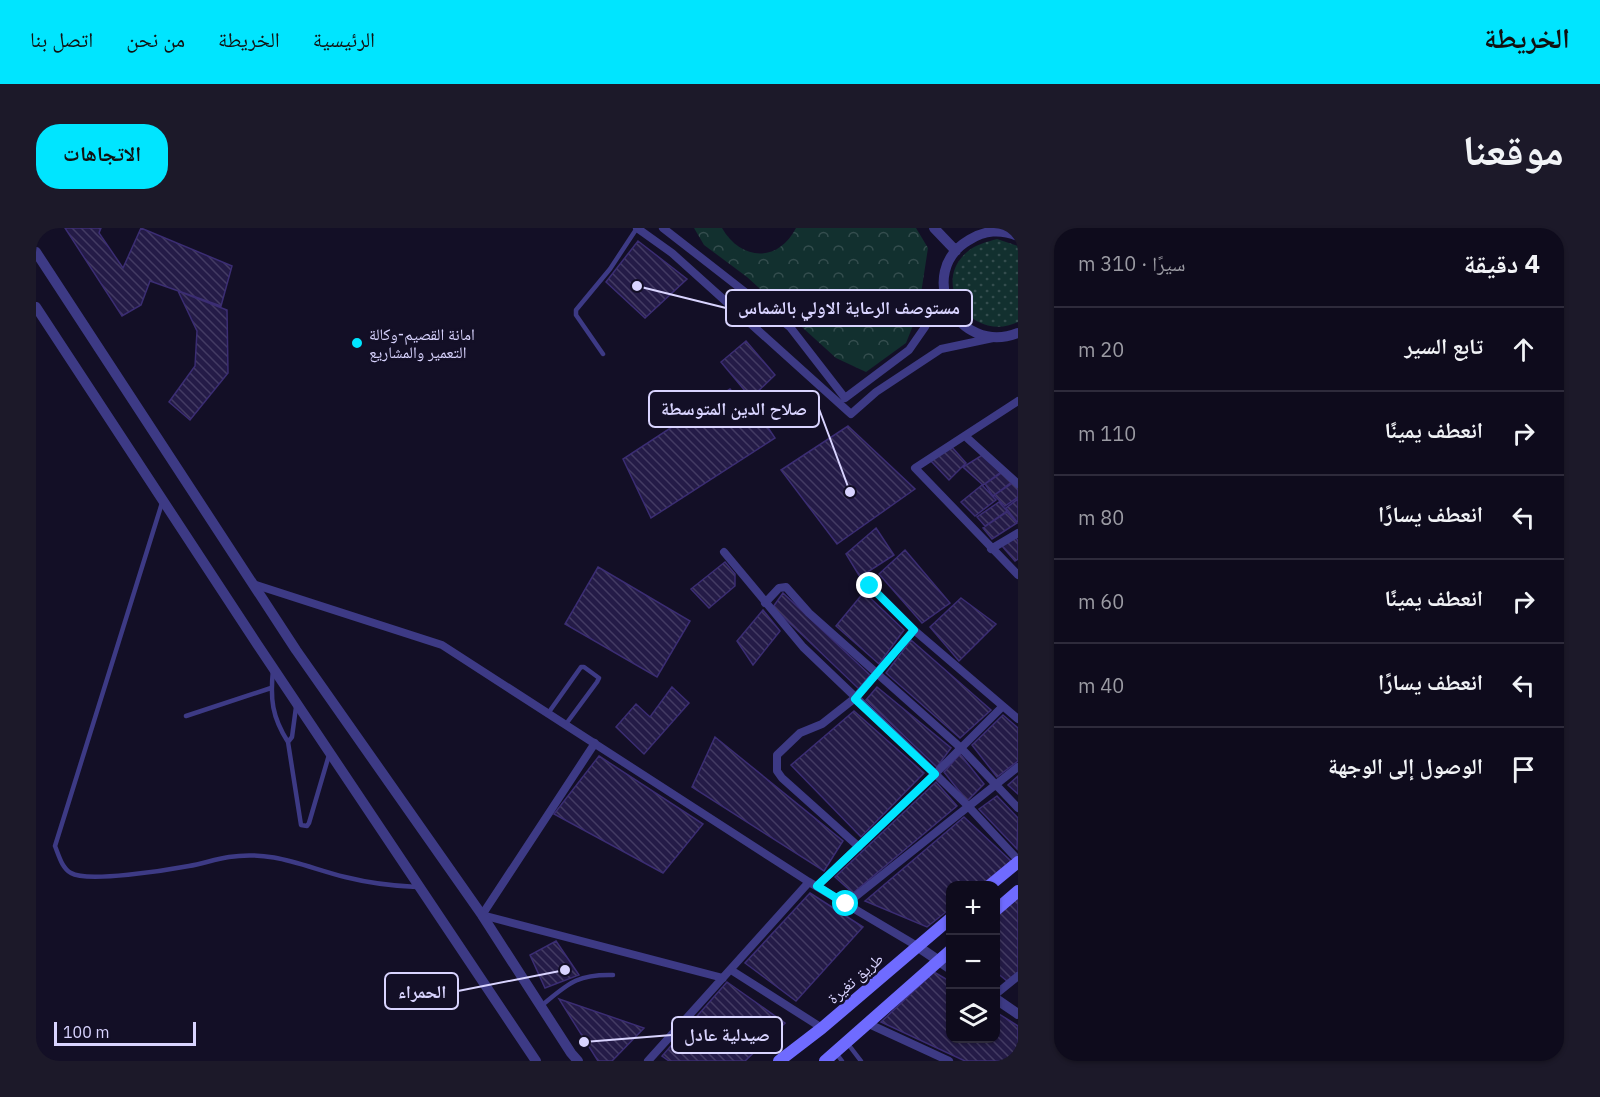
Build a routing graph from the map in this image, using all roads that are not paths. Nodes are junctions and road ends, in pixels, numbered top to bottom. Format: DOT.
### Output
graph roads {
  1 [pos="637,228"];
  2 [pos="663,228"];
  3 [pos="934,228"];
  4 [pos="980,230"];
  5 [pos="1016,234"];
  6 [pos="956,251"];
  7 [pos="36,252"];
  8 [pos="944,288"];
  9 [pos="36,307"];
  10 [pos="1018,333"];
  11 [pos="1000,337"];
  12 [pos="1018,339"];
  13 [pos="603,354"];
  14 [pos="1018,401"];
  15 [pos="966,436"];
  16 [pos="1018,484"];
  17 [pos="163,500"];
  18 [pos="1018,533"];
  19 [pos="992,549"];
  20 [pos="724,552"];
  21 [pos="1018,575"];
  22 [pos="253,584"];
  23 [pos="870,586"];
  24 [pos="765,603"];
  25 [pos="914,630"];
  26 [pos="273,667"];
  27 [pos="877,673"];
  28 [pos="271,688"];
  29 [pos="855,699"];
  30 [pos="297,703"];
  31 [pos="1002,706"];
  32 [pos="549,712"];
  33 [pos="186,716"];
  34 [pos="1018,718"];
  35 [pos="566,724"];
  36 [pos="288,741"];
  37 [pos="595,743"];
  38 [pos="961,748"];
  39 [pos="330,752"];
  40 [pos="1018,767"];
  41 [pos="935,774"];
  42 [pos="996,785"];
  43 [pos="968,806"];
  44 [pos="1018,808"];
  45 [pos="859,847"];
  46 [pos="1018,861"];
  47 [pos="994,881"];
  48 [pos="813,884"];
  49 [pos="420,887"];
  50 [pos="1018,891"];
  51 [pos="846,904"];
  52 [pos="1000,907"];
  53 [pos="482,915"];
  54 [pos="946,922"];
  55 [pos="917,946"];
  56 [pos="946,955"];
  57 [pos="939,961"];
  58 [pos="946,966"];
  59 [pos="731,970"];
  60 [pos="613,975"];
  61 [pos="1018,976"];
  62 [pos="723,978"];
  63 [pos="1000,993"];
  64 [pos="1000,1000"];
  65 [pos="541,1006"];
  66 [pos="1018,1014"];
  67 [pos="869,1024"];
  68 [pos="822,1028"];
  69 [pos="847,1043"];
  70 [pos="839,1057"];
  71 [pos="574,1058"];
  72 [pos="536,1061"];
  73 [pos="648,1061"];
  74 [pos="779,1061"];
  75 [pos="825,1061"];
  76 [pos="861,1061"];
  77 [pos="949,1061"];
  1 -- 11 [label="street"];
  1 -- 13 [label="lane"];
  2 -- 8 [label="street"];
  3 -- 6 [label="street"];
  4 -- 5 [label="street"];
  4 -- 6 [label="street"];
  6 -- 8 [label="street"];
  7 -- 22 [label="street"];
  8 -- 11 [label="street"];
  9 -- 17 [label="street"];
  10 -- 11 [label="street"];
  11 -- 12 [label="street"];
  14 -- 15 [label="street"];
  15 -- 16 [label="street"];
  15 -- 19 [label="street"];
  17 -- 26 [label="street"];
  17 -- 49 [label="lane"];
  18 -- 19 [label="street"];
  19 -- 21 [label="street"];
  20 -- 24 [label="street"];
  22 -- 32 [label="street"];
  22 -- 53 [label="street"];
  23 -- 25 [label="street"];
  24 -- 27 [label="street"];
  24 -- 29 [label="street"];
  25 -- 27 [label="street"];
  25 -- 31 [label="street"];
  26 -- 28 [label="lane"];
  26 -- 30 [label="street"];
  27 -- 29 [label="street"];
  27 -- 38 [label="street"];
  28 -- 33 [label="lane"];
  28 -- 36 [label="lane"];
  29 -- 41 [label="street"];
  29 -- 45 [label="street"];
  30 -- 36 [label="lane"];
  30 -- 39 [label="street"];
  31 -- 34 [label="street"];
  31 -- 38 [label="street"];
  32 -- 35 [label="street"];
  32 -- 35 [label="lane"];
  35 -- 37 [label="street"];
  36 -- 39 [label="lane"];
  37 -- 48 [label="street"];
  37 -- 53 [label="street"];
  38 -- 41 [label="street"];
  38 -- 42 [label="street"];
  39 -- 49 [label="street"];
  40 -- 42 [label="street"];
  41 -- 43 [label="street"];
  41 -- 45 [label="street"];
  42 -- 43 [label="street"];
  42 -- 44 [label="street"];
  43 -- 46 [label="street"];
  43 -- 51 [label="street"];
  45 -- 48 [label="street"];
  46 -- 47 [label="main road"];
  48 -- 51 [label="street"];
  48 -- 59 [label="street"];
  49 -- 72 [label="street"];
  50 -- 52 [label="main road"];
  51 -- 55 [label="street"];
  53 -- 62 [label="street"];
  53 -- 65 [label="street"];
  54 -- 55 [label="main road, طريق تغيرة"];
  55 -- 57 [label="street"];
  55 -- 68 [label="main road, طريق تغيرة"];
  56 -- 57 [label="main road"];
  57 -- 58 [label="street"];
  57 -- 67 [label="main road"];
  59 -- 62 [label="street"];
  59 -- 68 [label="street"];
  60 -- 65 [label="lane"];
  61 -- 63 [label="street"];
  62 -- 73 [label="street"];
  64 -- 66 [label="street"];
  65 -- 71 [label="street"];
  67 -- 69 [label="main road"];
  67 -- 77 [label="street"];
  68 -- 74 [label="main road, طريق تغيرة"];
  69 -- 70 [label="main road"];
  69 -- 76 [label="lane"];
  70 -- 75 [label="main road"];
}
